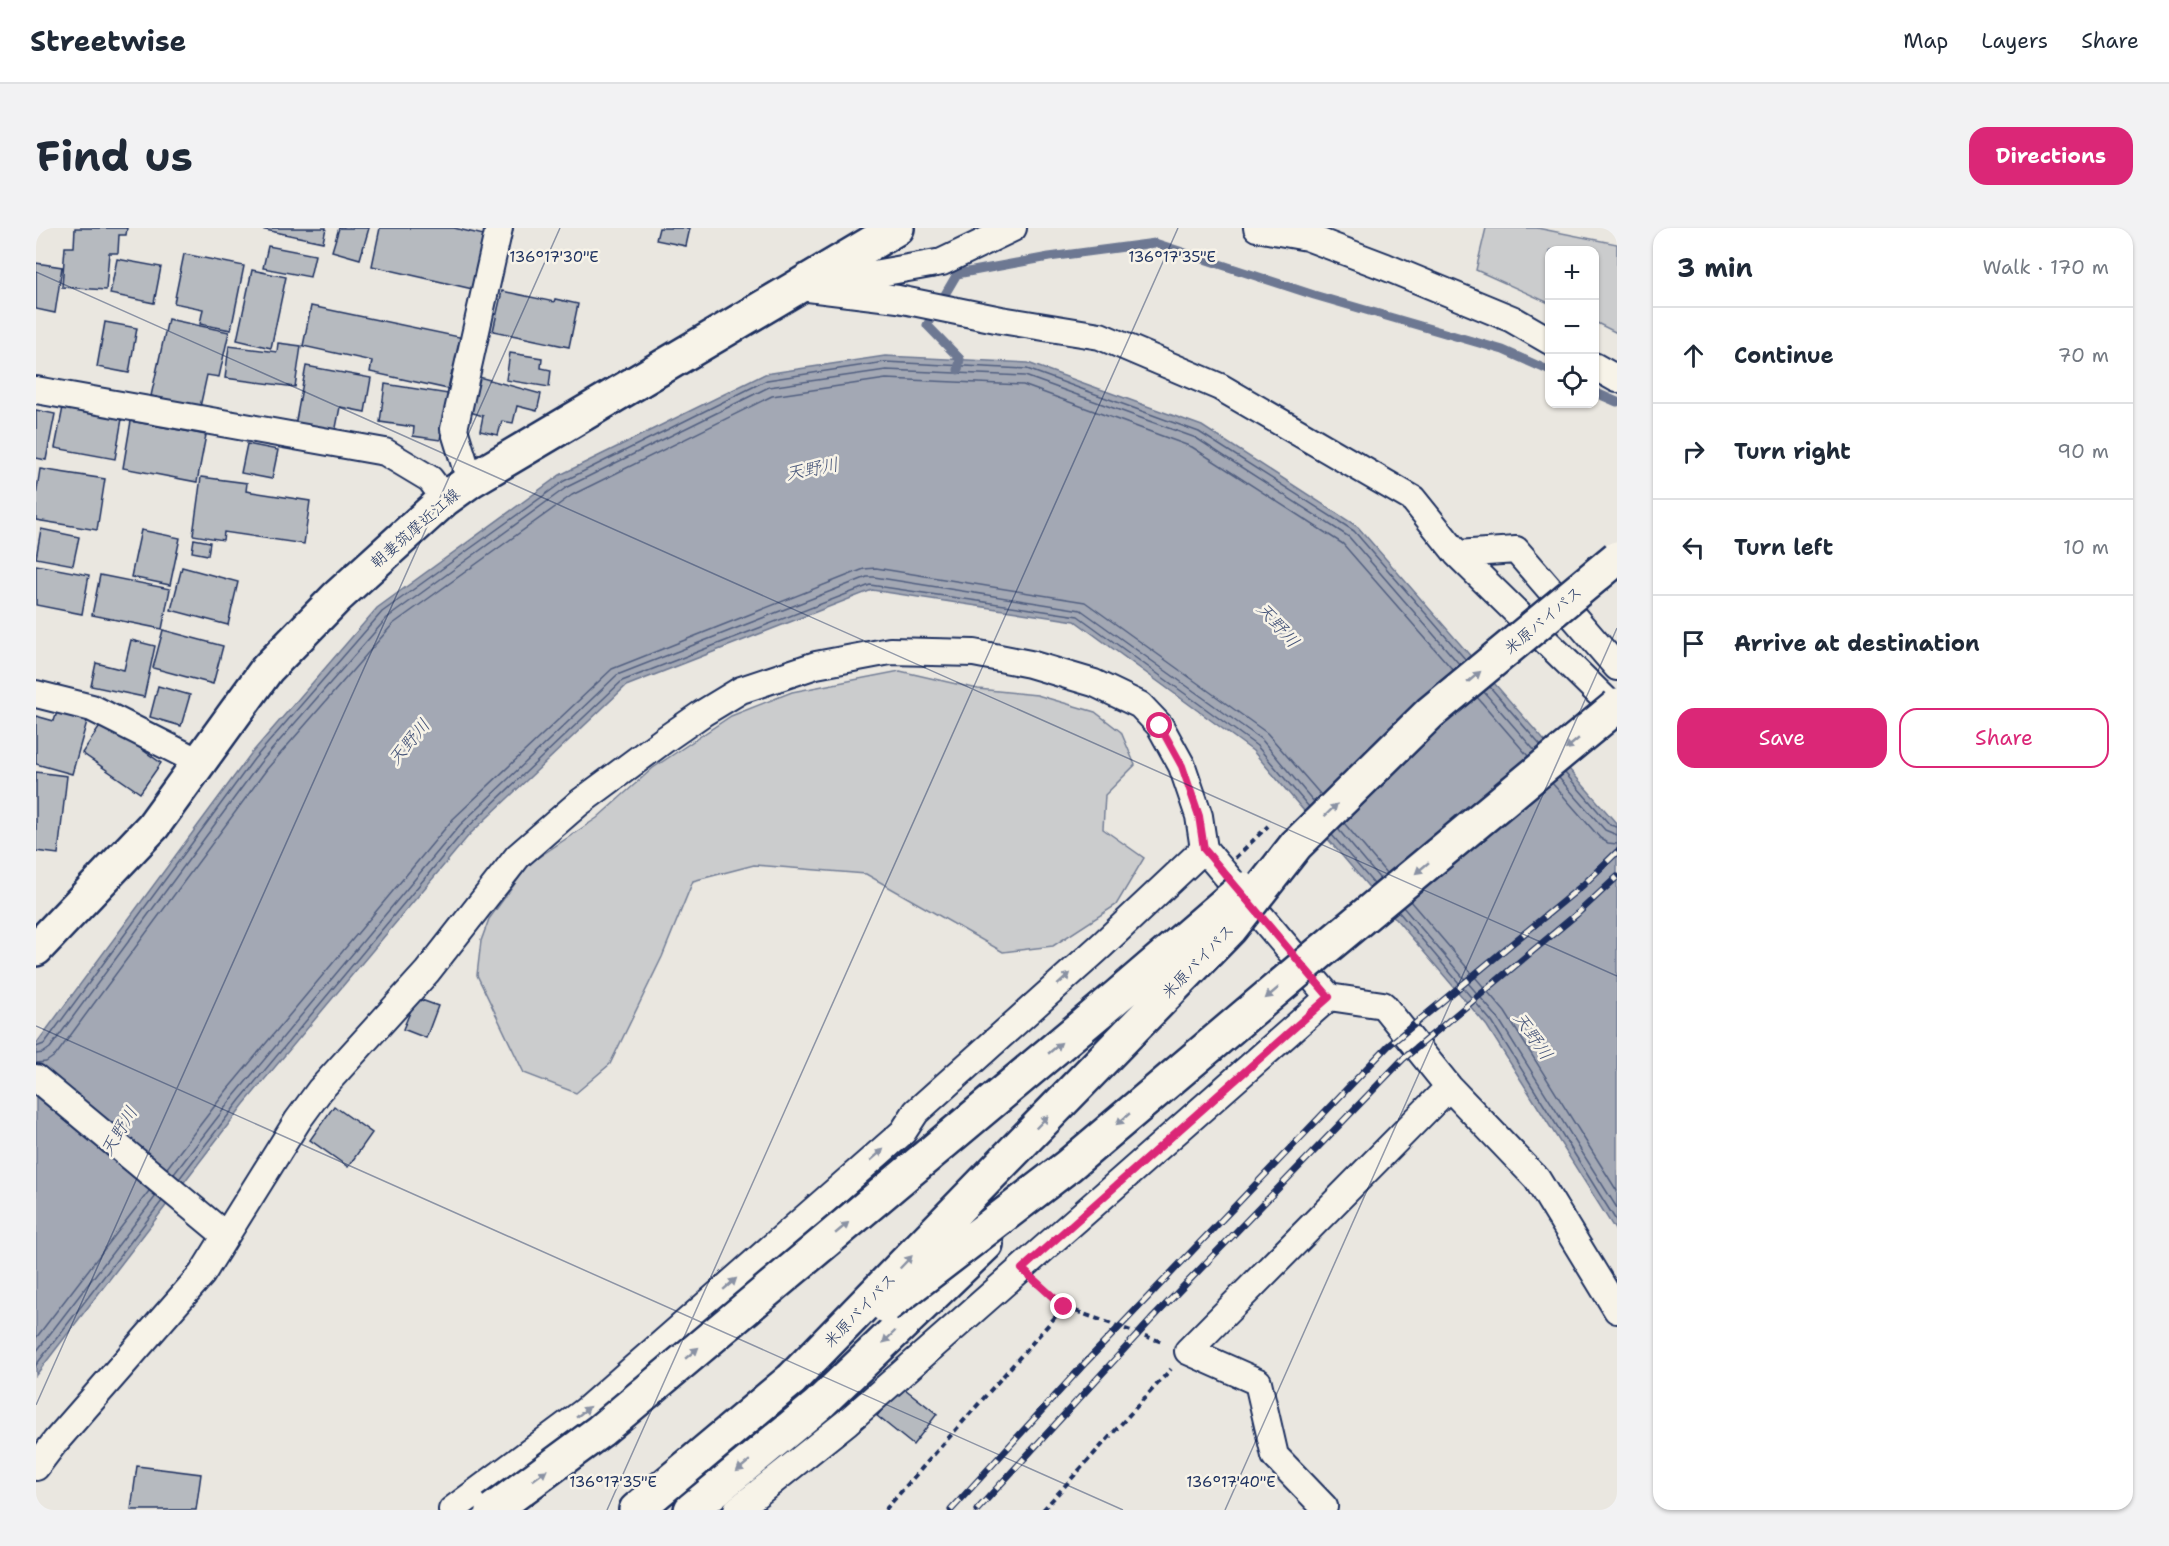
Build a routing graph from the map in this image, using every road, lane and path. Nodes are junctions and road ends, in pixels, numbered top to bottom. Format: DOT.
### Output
graph roads {
  1 [pos="499,228"];
  2 [pos="897,228"];
  3 [pos="1013,228"];
  4 [pos="1257,228"];
  5 [pos="800,287"];
  6 [pos="1545,337"];
  7 [pos="1599,369"];
  8 [pos="1617,379"];
  9 [pos="36,390"];
  10 [pos="458,490"];
  11 [pos="1457,554"];
  12 [pos="1617,558"];
  13 [pos="1617,667"];
  14 [pos="36,694"];
  15 [pos="1617,706"];
  16 [pos="1617,711"];
  17 [pos="199,762"];
  18 [pos="1274,820"];
  19 [pos="1296,844"];
  20 [pos="1204,849"];
  21 [pos="1234,858"];
  22 [pos="36,949"];
  23 [pos="1329,997"];
  24 [pos="36,1078"];
  25 [pos="1449,1087"];
  26 [pos="1068,1166"];
  27 [pos="225,1235"];
  28 [pos="1022,1269"];
  29 [pos="1064,1307"];
  30 [pos="1617,1310"];
  31 [pos="1188,1351"];
  32 [pos="792,1379"];
  33 [pos="36,1467"];
  34 [pos="452,1510"];
  35 [pos="493,1510"];
  36 [pos="636,1510"];
  37 [pos="691,1510"];
  38 [pos="737,1510"];
  39 [pos="885,1510"];
  40 [pos="1043,1510"];
  41 [pos="1323,1510"];
  1 -- 10 [label="street"];
  2 -- 5 [label="main road, 朝妻筑摩近江線"];
  3 -- 5 [label="street"];
  4 -- 6 [label="street"];
  5 -- 10 [label="main road, 朝妻筑摩近江線"];
  5 -- 11 [label="street"];
  7 -- 8 [label="street"];
  9 -- 10 [label="street"];
  10 -- 17 [label="main road, 朝妻筑摩近江線"];
  11 -- 13 [label="street"];
  11 -- 16 [label="street"];
  19 -- 12 [label="main road, 米原バイパス, one-way, bridge"];
  14 -- 17 [label="street"];
  15 -- 26 [label="main road, 米原バイパス, one-way, bridge"];
  17 -- 22 [label="main road, 朝妻筑摩近江線"];
  18 -- 21 [label="path, bridge"];
  32 -- 19 [label="main road, 米原バイパス, one-way, bridge"];
  35 -- 19 [label="main road, one-way, bridge"];
  20 -- 23 [label="street"];
  20 -- 27 [label="street"];
  34 -- 20 [label="street, one-way"];
  23 -- 25 [label="street"];
  23 -- 28 [label="street"];
  24 -- 27 [label="street"];
  25 -- 30 [label="street"];
  25 -- 31 [label="street"];
  26 -- 32 [label="main road, 米原バイパス, bridge"];
  26 -- 37 [label="main road, one-way, bridge"];
  27 -- 33 [label="street"];
  28 -- 29 [label="path"];
  28 -- 38 [label="street"];
  29 -- 31 [label="path"];
  29 -- 39 [label="path"];
  31 -- 40 [label="path"];
  31 -- 41 [label="street"];
  32 -- 36 [label="main road, 米原バイパス"];
}
